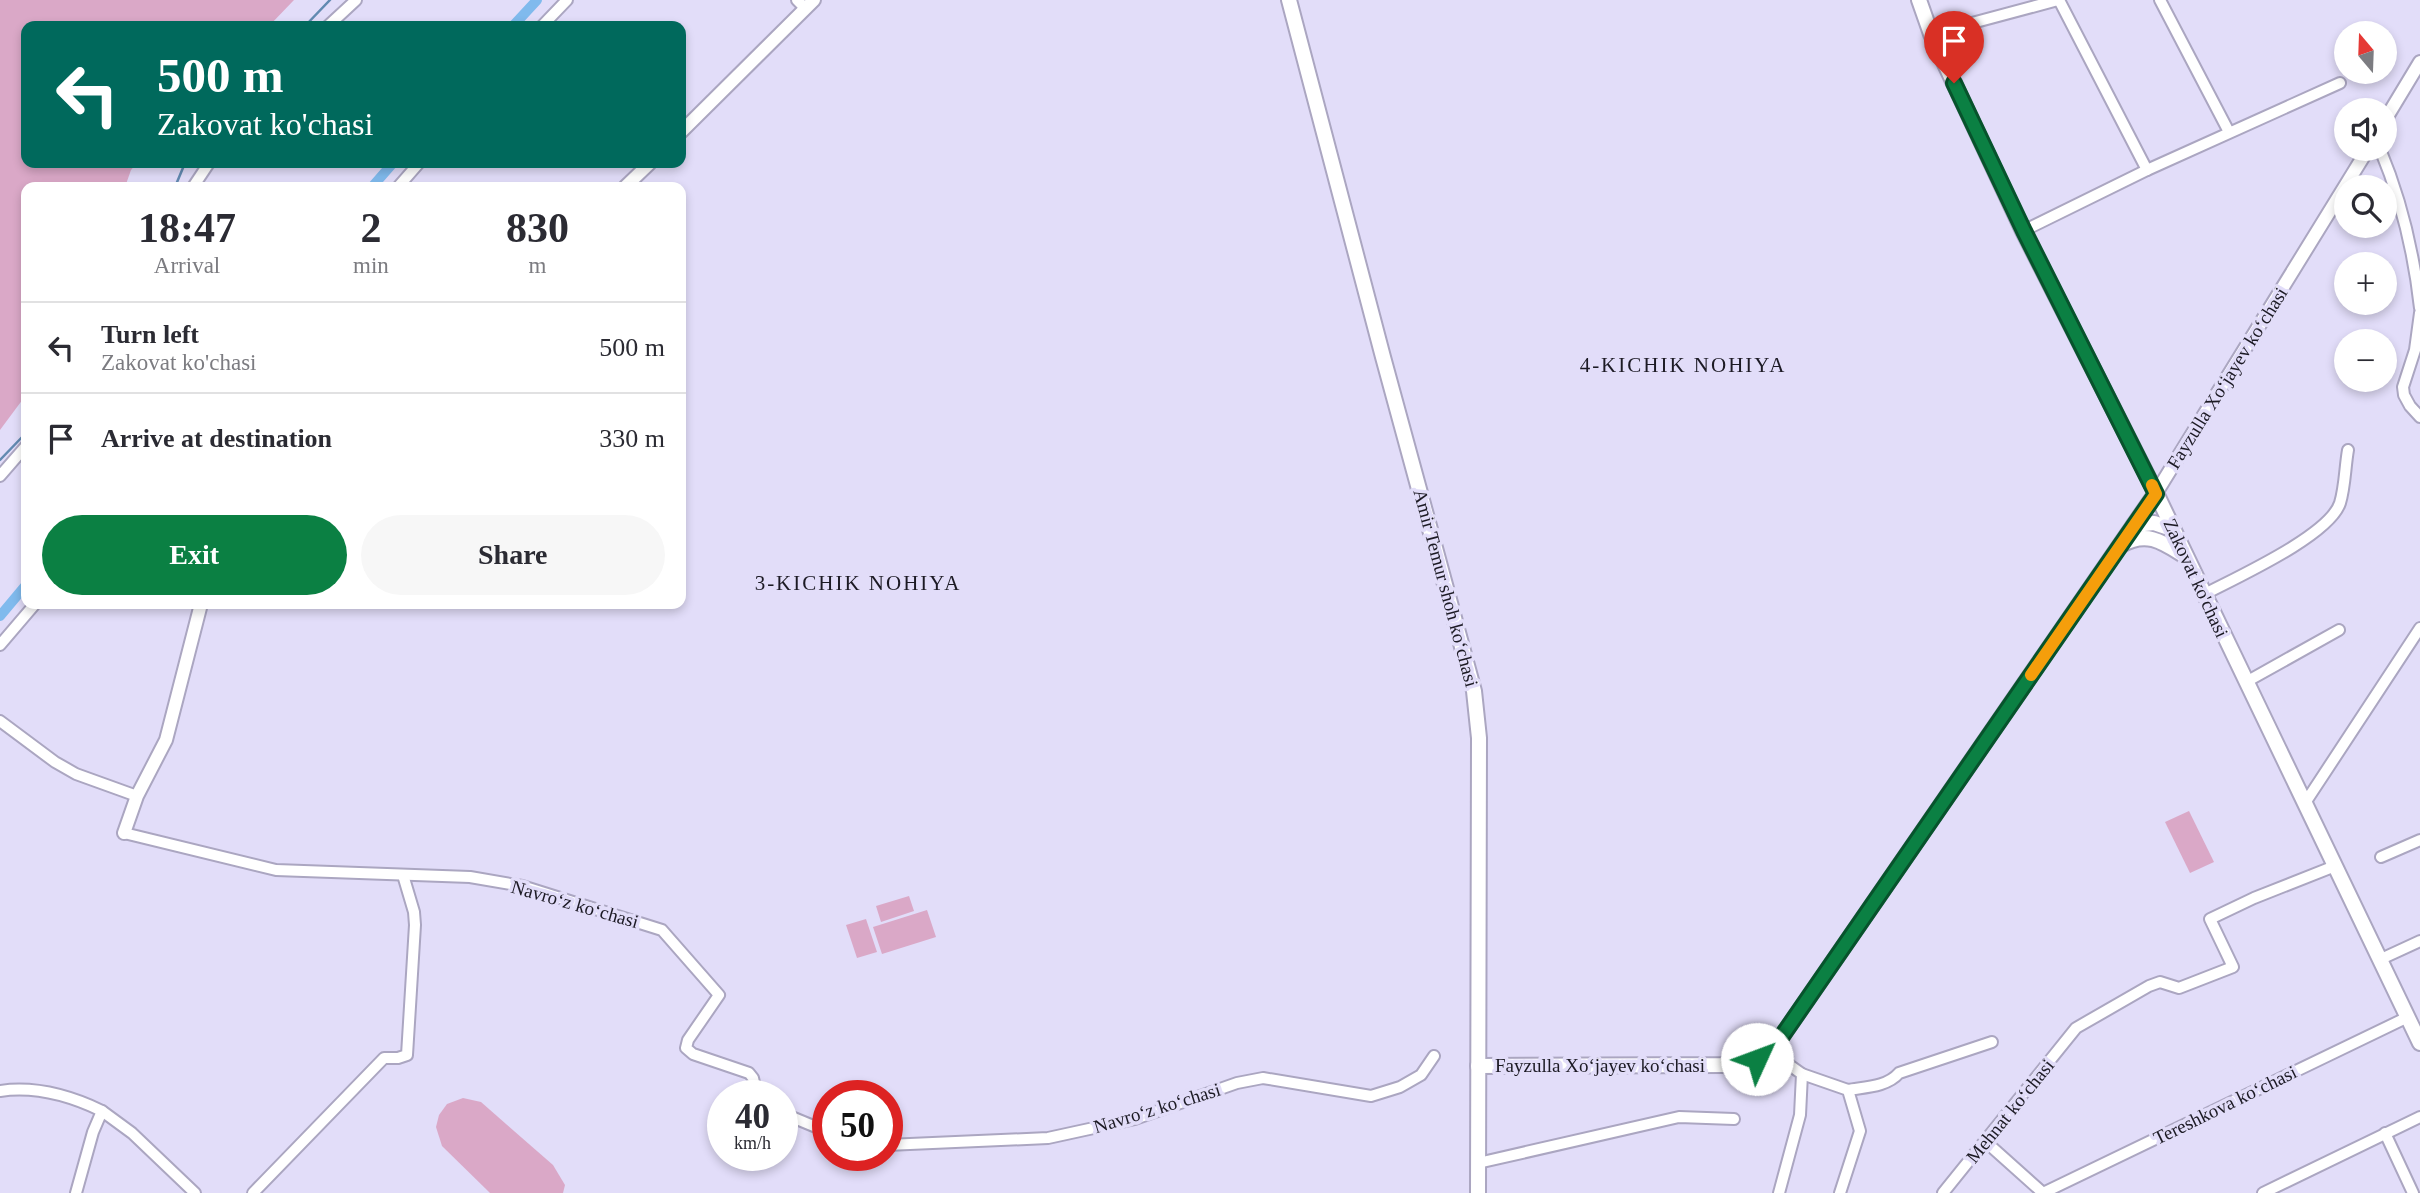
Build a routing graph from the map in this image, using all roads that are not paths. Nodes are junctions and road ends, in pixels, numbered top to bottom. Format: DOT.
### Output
graph roads {
  1 [pos="356,0"];
  2 [pos="567,0"];
  3 [pos="1289,0"];
  4 [pos="1919,0"];
  5 [pos="2058,0"];
  6 [pos="2160,0"];
  7 [pos="805,3"];
  8 [pos="333,21"];
  9 [pos="547,21"];
  10 [pos="1931,34"];
  11 [pos="2420,62"];
  12 [pos="2338,84"];
  13 [pos="2397,100"];
  14 [pos="686,127"];
  15 [pos="2229,132"];
  16 [pos="2361,161"];
  17 [pos="2384,161"];
  18 [pos="415,168"];
  19 [pos="645,168"];
  20 [pos="2147,170"];
  21 [pos="402,182"];
  22 [pos="630,182"];
  23 [pos="2024,231"];
  24 [pos="2420,311"];
  25 [pos="2420,417"];
  26 [pos="2348,450"];
  27 [pos="21,452"];
  28 [pos="0,476"];
  29 [pos="2156,494"];
  30 [pos="2134,525"];
  31 [pos="2172,529"];
  32 [pos="2120,546"];
  33 [pos="2186,557"];
  34 [pos="2203,595"];
  35 [pos="31,609"];
  36 [pos="200,609"];
  37 [pos="2420,628"];
  38 [pos="2339,630"];
  39 [pos="0,645"];
  40 [pos="2246,682"];
  41 [pos="0,721"];
  42 [pos="137,796"];
  43 [pos="2305,803"];
  44 [pos="124,833"];
  45 [pos="2420,840"];
  46 [pos="2381,857"];
  47 [pos="2335,866"];
  48 [pos="403,875"];
  49 [pos="2420,941"];
  50 [pos="2381,959"];
  51 [pos="2408,1017"];
  52 [pos="1992,1042"];
  53 [pos="2420,1043"];
  54 [pos="1771,1052"];
  55 [pos="1434,1056"];
  56 [pos="1478,1066"];
  57 [pos="1802,1074"];
  58 [pos="753,1080"];
  59 [pos="1848,1090"];
  60 [pos="0,1091"];
  61 [pos="102,1111"];
  62 [pos="2420,1117"];
  63 [pos="1734,1119"];
  64 [pos="2385,1133"];
  65 [pos="1986,1142"];
  66 [pos="903,1144"];
  67 [pos="1478,1163"];
  68 [pos="76,1193"];
  69 [pos="195,1193"];
  70 [pos="253,1193"];
  71 [pos="1478,1193"];
  72 [pos="1779,1193"];
  73 [pos="1840,1193"];
  74 [pos="1943,1193"];
  75 [pos="2043,1193"];
  76 [pos="2263,1193"];
  77 [pos="2413,1193"];
  1 -- 8 [label="street"];
  2 -- 9 [label="street"];
  3 -- 56 [label="main road, Amir Temur shoh ko‘chasi"];
  4 -- 10 [label="main road, Zakovat ko'chasi"];
  5 -- 10 [label="street"];
  5 -- 20 [label="street"];
  6 -- 15 [label="street"];
  7 -- 14 [label="street"];
  10 -- 23 [label="main road, Zakovat ko'chasi"];
  11 -- 13 [label="street"];
  12 -- 15 [label="street"];
  15 -- 20 [label="street"];
  16 -- 29 [label="street, Fayzulla Xo‘jayev ko‘chasi"];
  17 -- 24 [label="street"];
  18 -- 21 [label="street"];
  19 -- 22 [label="street"];
  20 -- 23 [label="street"];
  23 -- 29 [label="main road, Zakovat ko'chasi"];
  24 -- 25 [label="street"];
  26 -- 34 [label="street"];
  27 -- 28 [label="street"];
  29 -- 30 [label="main road, Fayzulla Xo‘jayev ko‘chasi"];
  29 -- 31 [label="main road, Zakovat ko'chasi"];
  30 -- 31 [label="main road"];
  30 -- 32 [label="main road, Fayzulla Xo‘jayev ko‘chasi"];
  31 -- 33 [label="main road, Zakovat ko'chasi"];
  32 -- 33 [label="main road"];
  32 -- 54 [label="main road, Fayzulla Xo‘jayev ko‘chasi"];
  33 -- 34 [label="main road, Zakovat ko'chasi"];
  34 -- 40 [label="main road, Zakovat ko'chasi"];
  35 -- 39 [label="street"];
  36 -- 42 [label="street"];
  37 -- 43 [label="street"];
  38 -- 40 [label="street"];
  40 -- 43 [label="main road, Zakovat ko'chasi"];
  41 -- 42 [label="street"];
  42 -- 44 [label="street"];
  43 -- 47 [label="main road, Zakovat ko'chasi"];
  44 -- 48 [label="street, Navro‘z ko‘chasi"];
  45 -- 46 [label="street"];
  47 -- 50 [label="main road, Zakovat ko'chasi"];
  47 -- 65 [label="street, Mehnat ko‘chasi"];
  48 -- 58 [label="street, Navro‘z ko‘chasi"];
  48 -- 70 [label="street"];
  49 -- 50 [label="street"];
  50 -- 51 [label="main road, Zakovat ko'chasi"];
  51 -- 53 [label="main road, Zakovat ko'chasi"];
  51 -- 75 [label="street, Tereshkova ko‘chasi"];
  52 -- 59 [label="street"];
  54 -- 56 [label="main road, Fayzulla Xo‘jayev ko‘chasi"];
  54 -- 57 [label="street"];
  55 -- 66 [label="street, Navro‘z ko‘chasi"];
  56 -- 67 [label="main road, Amir Temur shoh ko‘chasi"];
  57 -- 59 [label="street"];
  57 -- 72 [label="street"];
  59 -- 73 [label="street"];
  60 -- 61 [label="street"];
  61 -- 68 [label="street"];
  61 -- 69 [label="street"];
  62 -- 64 [label="street"];
  63 -- 67 [label="street"];
  64 -- 76 [label="street"];
  64 -- 77 [label="street"];
  65 -- 74 [label="street, Mehnat ko‘chasi"];
  65 -- 75 [label="street"];
  67 -- 71 [label="main road, Amir Temur shoh ko‘chasi"];
}
